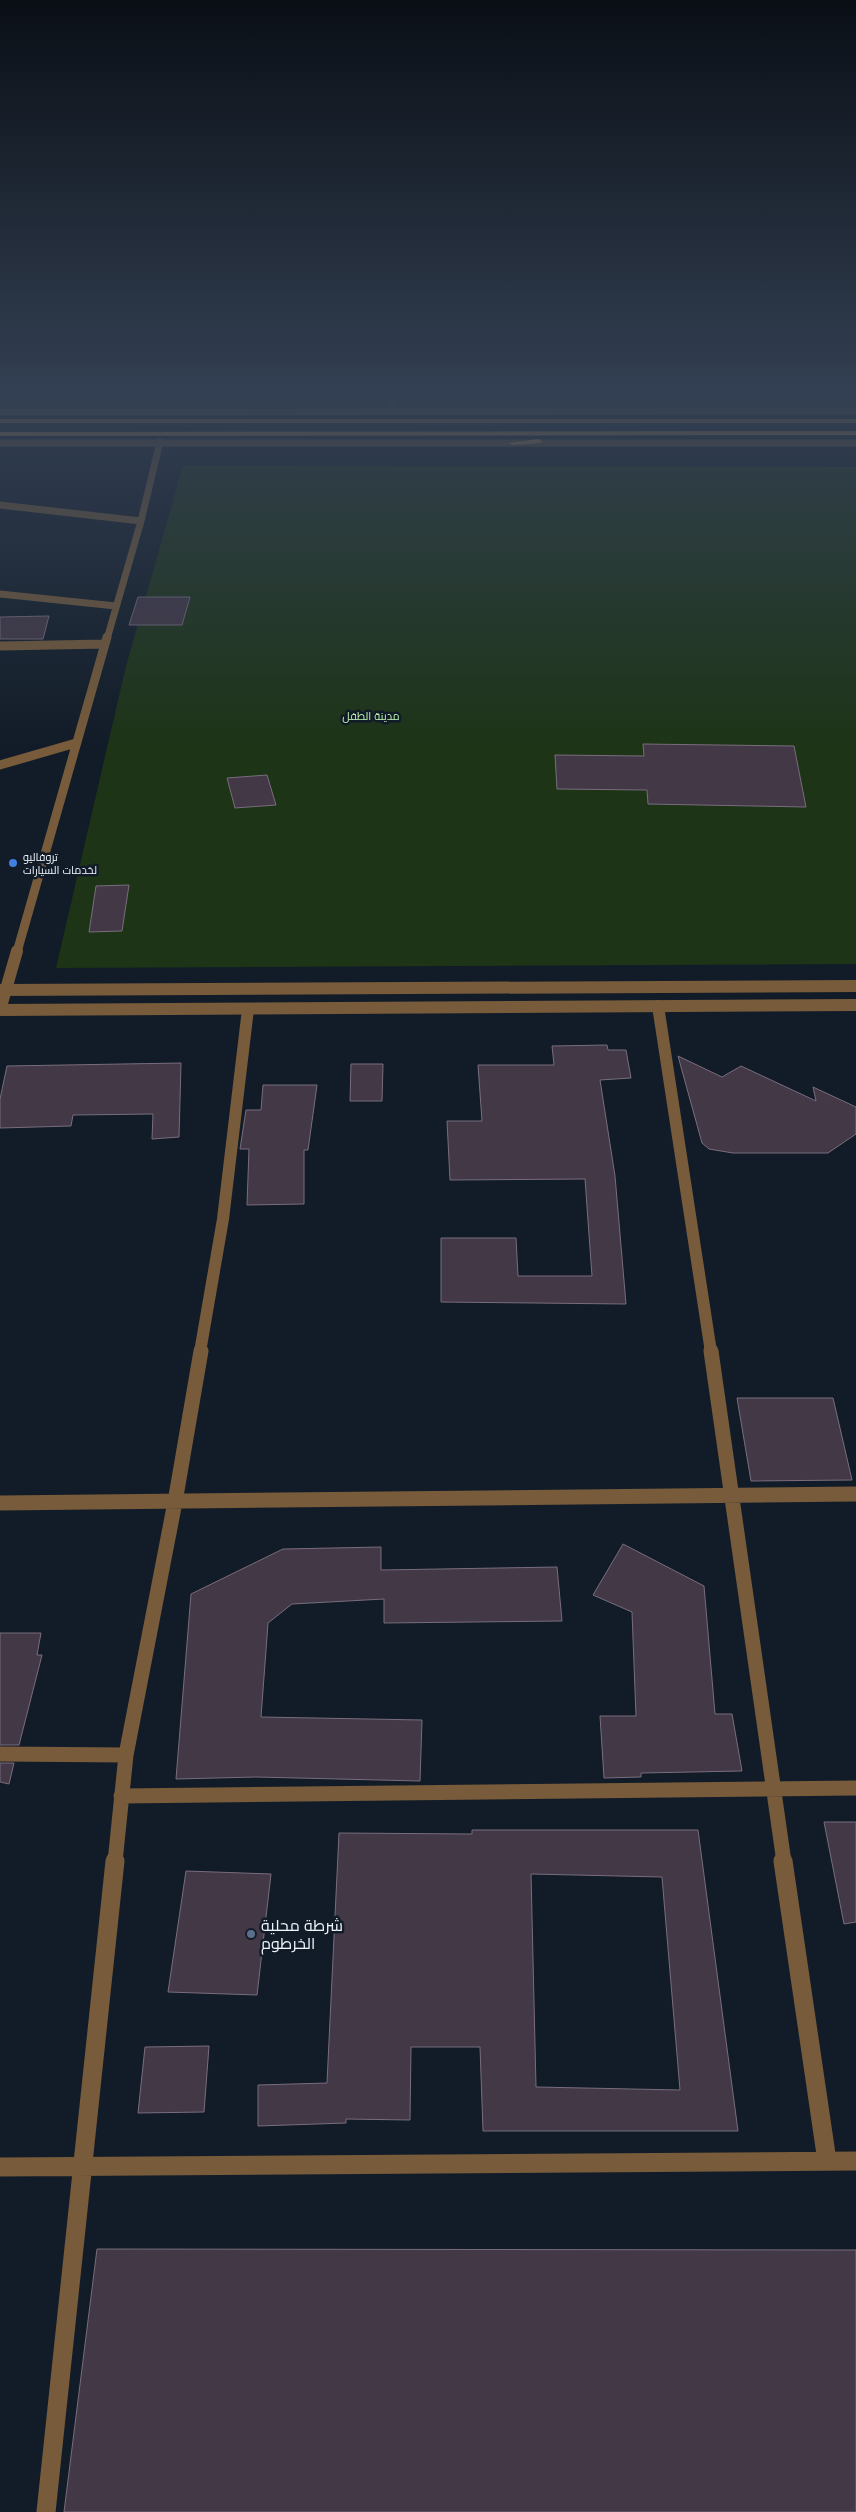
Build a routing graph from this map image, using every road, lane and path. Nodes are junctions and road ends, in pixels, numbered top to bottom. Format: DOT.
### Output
graph roads {
  1 [pos="44,509"];
  2 [pos="145,509"];
  3 [pos="142,521"];
  4 [pos="0,594"];
  5 [pos="116,606"];
  6 [pos="105,644"];
  7 [pos="0,646"];
  8 [pos="76,743"];
  9 [pos="0,765"];
  10 [pos="856,986"];
  11 [pos="3,990"];
  12 [pos="856,1005"];
  13 [pos="658,1006"];
  14 [pos="0,1010"];
  15 [pos="248,1010"];
  16 [pos="856,1494"];
  17 [pos="733,1497"];
  18 [pos="175,1502"];
  19 [pos="0,1503"];
  20 [pos="0,1754"];
  21 [pos="126,1755"];
  22 [pos="772,1788"];
  23 [pos="856,1788"];
  24 [pos="121,1796"];
  25 [pos="827,2161"];
  26 [pos="856,2161"];
  27 [pos="0,2167"];
  28 [pos="83,2167"];
  29 [pos="46,2512"];
  1 -- 3 [label="street"];
  2 -- 3 [label="street"];
  3 -- 5 [label="street"];
  4 -- 5 [label="street"];
  5 -- 6 [label="street"];
  6 -- 7 [label="street"];
  6 -- 8 [label="street"];
  8 -- 9 [label="street"];
  8 -- 11 [label="street"];
  10 -- 11 [label="street"];
  11 -- 14 [label="street"];
  12 -- 13 [label="street"];
  13 -- 15 [label="street"];
  13 -- 17 [label="street"];
  14 -- 15 [label="street"];
  15 -- 18 [label="street"];
  16 -- 17 [label="street"];
  17 -- 18 [label="street"];
  17 -- 22 [label="street"];
  18 -- 19 [label="street"];
  18 -- 21 [label="street"];
  20 -- 21 [label="street"];
  21 -- 24 [label="street"];
  22 -- 23 [label="street"];
  22 -- 24 [label="street"];
  22 -- 25 [label="street"];
  24 -- 28 [label="street"];
  25 -- 26 [label="street"];
  25 -- 28 [label="street"];
  27 -- 28 [label="street"];
  28 -- 29 [label="street"];
}
